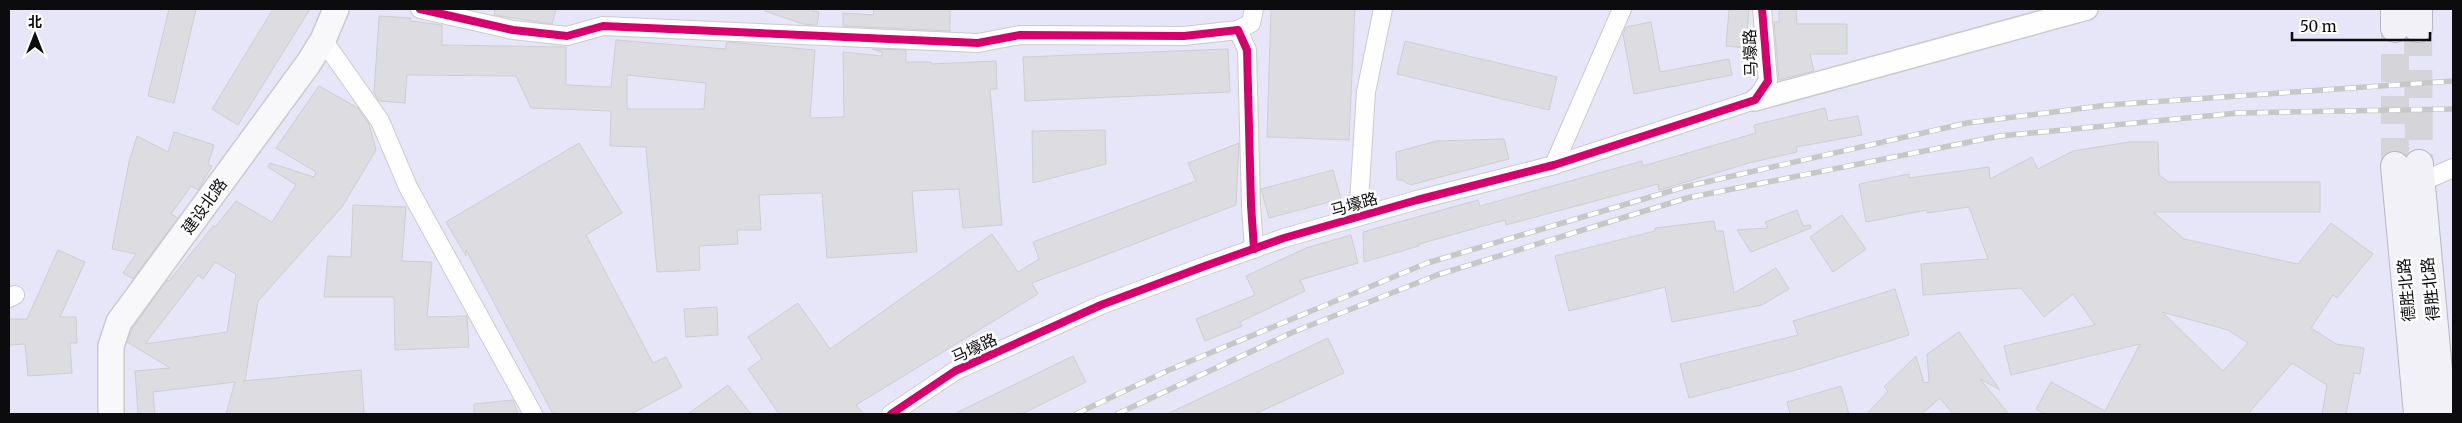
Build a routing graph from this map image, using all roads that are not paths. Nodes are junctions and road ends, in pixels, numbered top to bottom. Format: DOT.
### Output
graph roads {
  1 [pos="336,9"];
  2 [pos="420,9"];
  3 [pos="1254,9"];
  4 [pos="1383,9"];
  5 [pos="1622,9"];
  6 [pos="1762,9"];
  7 [pos="2087,9"];
  8 [pos="1238,30"];
  9 [pos="323,40"];
  10 [pos="1755,100"];
  11 [pos="1554,165"];
  12 [pos="2453,168"];
  13 [pos="2411,171"];
  14 [pos="1358,217"];
  15 [pos="1254,249"];
  16 [pos="110,414"];
  17 [pos="533,414"];
  18 [pos="891,414"];
  19 [pos="2418,414"];
  20 [pos="2442,414"];
  1 -- 9 [label="main road, 建设北路"];
  2 -- 8 [label="street"];
  3 -- 8 [label="street"];
  4 -- 14 [label="street"];
  5 -- 11 [label="street"];
  6 -- 10 [label="street, 马壕路"];
  7 -- 10 [label="street"];
  8 -- 15 [label="street"];
  9 -- 16 [label="main road, 建设北路"];
  9 -- 17 [label="street"];
  10 -- 11 [label="street, 马壕路"];
  11 -- 14 [label="street, 马壕路"];
  12 -- 13 [label="street"];
  13 -- 19 [label="main road, 德胜北路"];
  13 -- 20 [label="main road, 得胜北路"];
  14 -- 15 [label="street, 马壕路"];
  15 -- 18 [label="street, 马壕路"];
}
